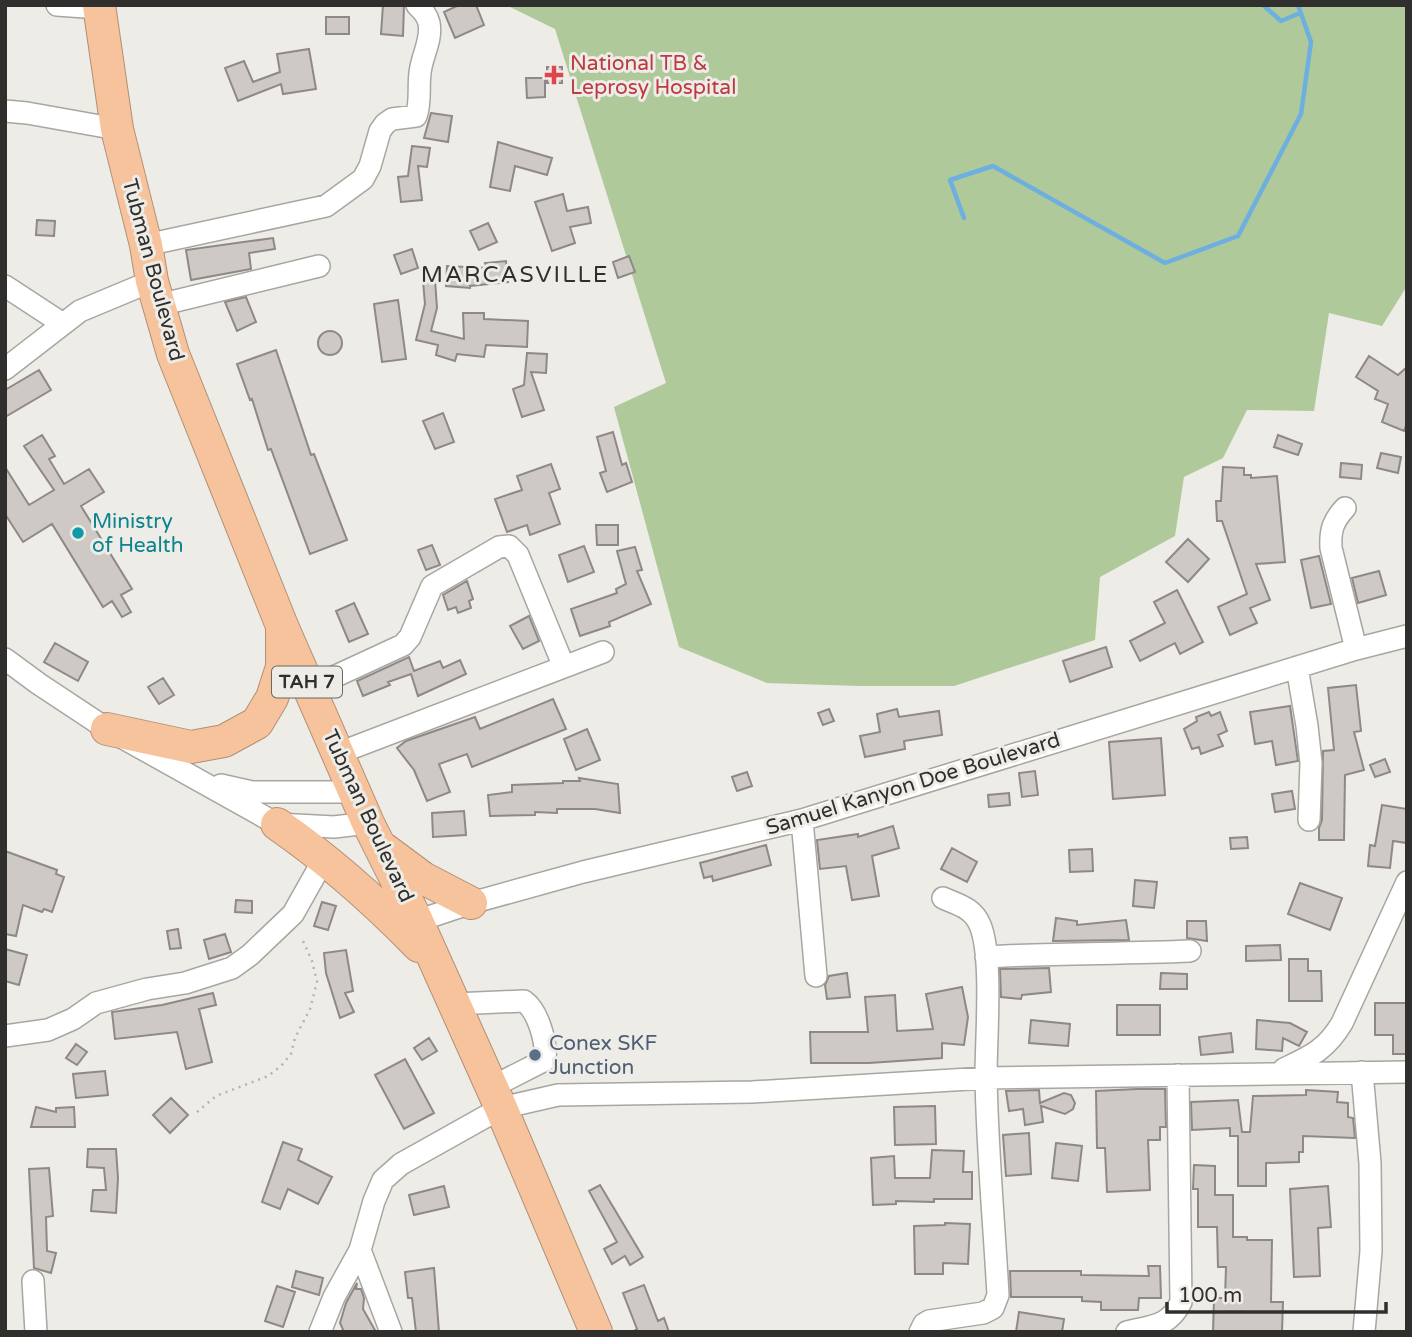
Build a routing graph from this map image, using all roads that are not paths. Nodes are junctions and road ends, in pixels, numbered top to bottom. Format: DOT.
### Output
graph roads {
  1 [pos="57,5"];
  2 [pos="417,5"];
  3 [pos="99,7"];
  4 [pos="5,111"];
  5 [pos="117,129"];
  6 [pos="146,245"];
  7 [pos="319,266"];
  8 [pos="5,286"];
  9 [pos="155,293"];
  10 [pos="63,324"];
  11 [pos="5,369"];
  12 [pos="1345,508"];
  13 [pos="282,626"];
  14 [pos="1407,636"];
  15 [pos="1356,649"];
  16 [pos="603,652"];
  17 [pos="7,664"];
  18 [pos="564,667"];
  19 [pos="1297,667"];
  20 [pos="310,688"];
  21 [pos="107,729"];
  22 [pos="339,753"];
  23 [pos="195,778"];
  24 [pos="355,792"];
  25 [pos="802,820"];
  26 [pos="1308,820"];
  27 [pos="277,824"];
  28 [pos="373,834"];
  29 [pos="324,859"];
  30 [pos="1407,882"];
  31 [pos="943,898"];
  32 [pos="471,903"];
  33 [pos="417,921"];
  34 [pos="1190,951"];
  35 [pos="986,957"];
  36 [pos="435,963"];
  37 [pos="816,976"];
  38 [pos="454,1004"];
  39 [pos="5,1036"];
  40 [pos="1362,1072"];
  41 [pos="1407,1072"];
  42 [pos="1276,1073"];
  43 [pos="1178,1075"];
  44 [pos="986,1078"];
  45 [pos="496,1098"];
  46 [pos="360,1250"];
  47 [pos="33,1281"];
  48 [pos="36,1332"];
  49 [pos="320,1332"];
  50 [pos="391,1332"];
  51 [pos="596,1332"];
  52 [pos="920,1332"];
  53 [pos="1127,1332"];
  54 [pos="1364,1332"];
  1 -- 3 [label="street"];
  2 -- 6 [label="street"];
  3 -- 5 [label="highway, Tubman Boulevard / TAH 7"];
  4 -- 5 [label="street"];
  5 -- 6 [label="highway, Tubman Boulevard / TAH 7"];
  6 -- 9 [label="highway, Tubman Boulevard / TAH 7"];
  7 -- 9 [label="street"];
  8 -- 10 [label="street"];
  9 -- 10 [label="street"];
  9 -- 13 [label="highway, Tubman Boulevard / TAH 7"];
  10 -- 11 [label="street"];
  12 -- 15 [label="street"];
  13 -- 20 [label="highway, Tubman Boulevard / TAH 7"];
  13 -- 21 [label="highway"];
  14 -- 15 [label="street, Samuel Kanyon Doe Boulevard"];
  15 -- 19 [label="street, Samuel Kanyon Doe Boulevard"];
  16 -- 18 [label="street"];
  17 -- 21 [label="street"];
  18 -- 20 [label="street"];
  18 -- 22 [label="street"];
  19 -- 25 [label="street, Samuel Kanyon Doe Boulevard"];
  19 -- 26 [label="street"];
  20 -- 22 [label="highway, Tubman Boulevard / TAH 7"];
  21 -- 23 [label="street"];
  22 -- 24 [label="highway, Tubman Boulevard / TAH 7"];
  23 -- 24 [label="street"];
  23 -- 27 [label="street"];
  24 -- 28 [label="highway, Tubman Boulevard / TAH 7"];
  25 -- 32 [label="street, Samuel Kanyon Doe Boulevard"];
  25 -- 37 [label="street"];
  27 -- 28 [label="street"];
  27 -- 29 [label="highway"];
  28 -- 32 [label="highway"];
  28 -- 33 [label="highway, Tubman Boulevard / TAH 7"];
  29 -- 36 [label="highway"];
  29 -- 39 [label="street"];
  30 -- 42 [label="street"];
  31 -- 35 [label="street"];
  32 -- 33 [label="street, Samuel Kanyon Doe Boulevard"];
  33 -- 36 [label="highway, Tubman Boulevard / TAH 7"];
  34 -- 35 [label="street"];
  35 -- 44 [label="street"];
  36 -- 38 [label="highway, Tubman Boulevard / TAH 7"];
  38 -- 45 [label="highway, Tubman Boulevard / TAH 7"];
  38 -- 45 [label="street"];
  40 -- 41 [label="street"];
  40 -- 42 [label="street"];
  40 -- 54 [label="street"];
  42 -- 43 [label="street"];
  43 -- 44 [label="street"];
  43 -- 53 [label="street"];
  44 -- 45 [label="street"];
  44 -- 52 [label="street"];
  45 -- 46 [label="street"];
  45 -- 51 [label="highway, Tubman Boulevard / TAH 7"];
  46 -- 49 [label="street"];
  46 -- 50 [label="street"];
  47 -- 48 [label="street"];
}
